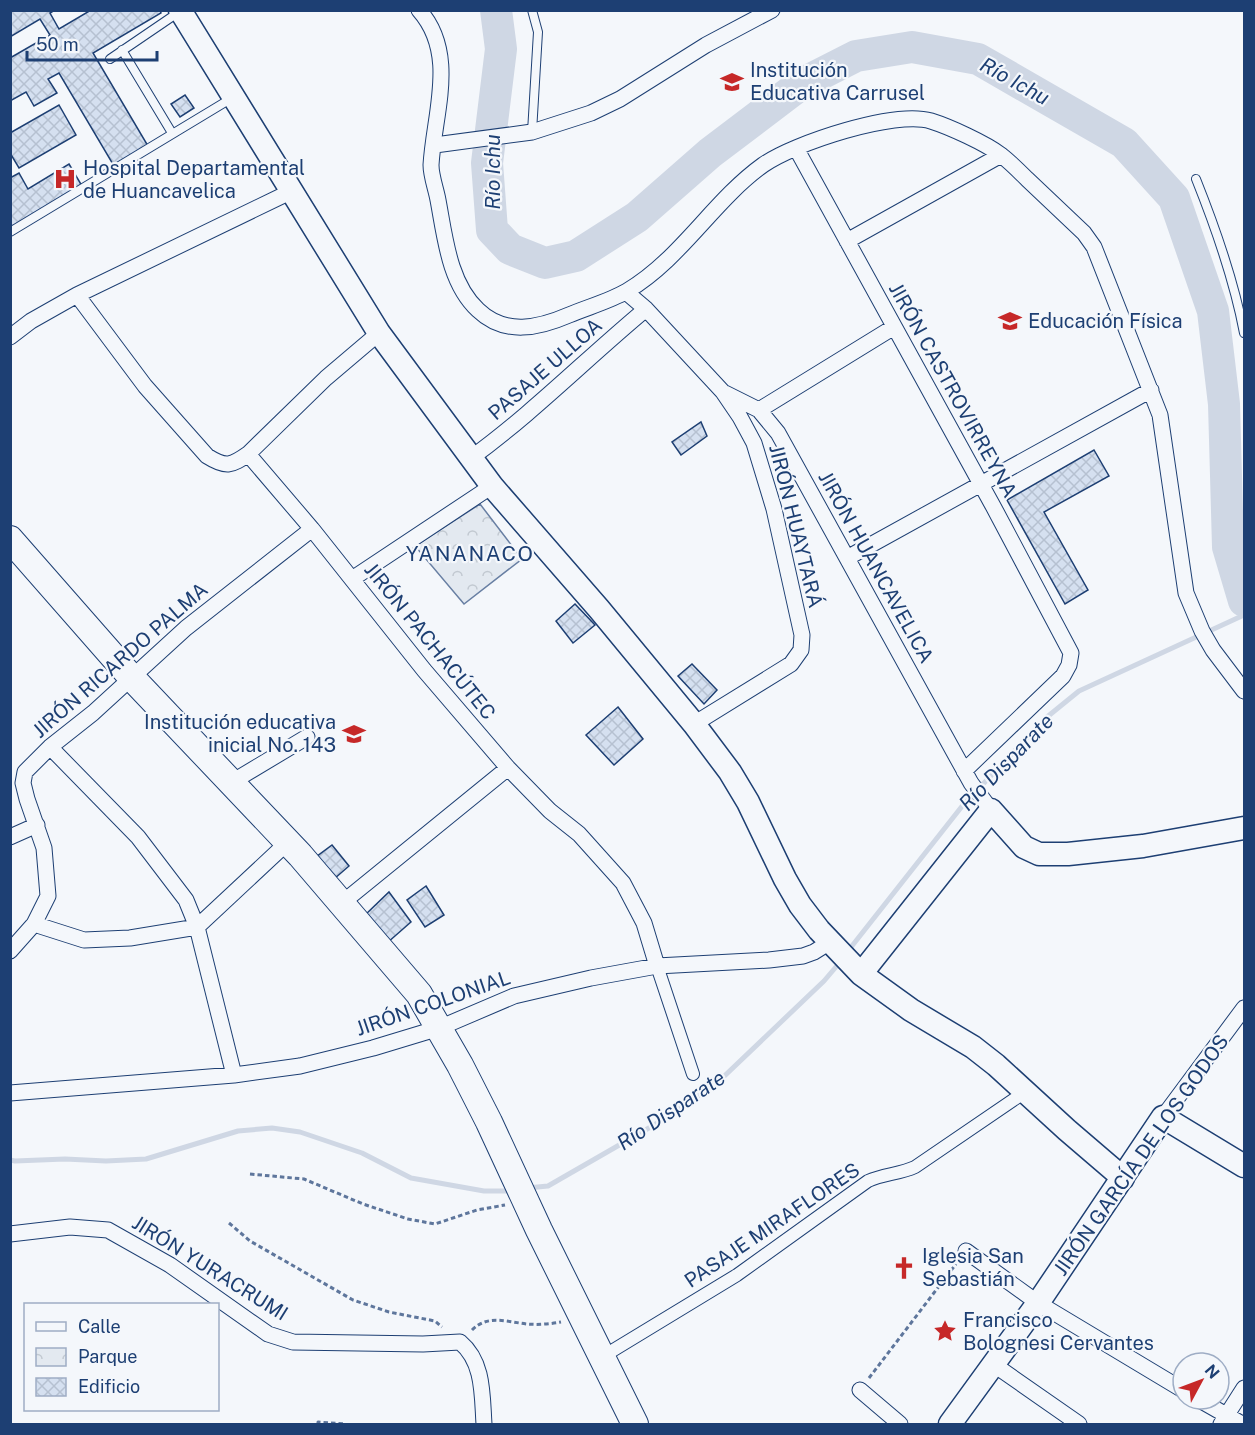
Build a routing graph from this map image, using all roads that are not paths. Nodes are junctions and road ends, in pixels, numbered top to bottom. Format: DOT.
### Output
graph roads {
  1 [pos="419,10"];
  2 [pos="532,10"];
  3 [pos="772,10"];
  4 [pos="180,11"];
  5 [pos="122,50"];
  6 [pos="110,59"];
  7 [pos="234,97"];
  8 [pos="532,132"];
  9 [pos="172,133"];
  10 [pos="441,144"];
  11 [pos="796,148"];
  12 [pos="1001,155"];
  13 [pos="1196,179"];
  14 [pos="290,192"];
  15 [pos="10,232"];
  16 [pos="847,241"];
  17 [pos="626,292"];
  18 [pos="77,295"];
  19 [pos="646,309"];
  20 [pos="894,327"];
  21 [pos="379,333"];
  22 [pos="1245,333"];
  23 [pos="10,338"];
  24 [pos="1151,390"];
  25 [pos="723,392"];
  26 [pos="759,410"];
  27 [pos="248,454"];
  28 [pos="471,458"];
  29 [pos="980,483"];
  30 [pos="492,486"];
  31 [pos="312,529"];
  32 [pos="10,539"];
  33 [pos="847,558"];
  34 [pos="352,579"];
  35 [pos="132,678"];
  36 [pos="1245,692"];
  37 [pos="694,724"];
  38 [pos="306,737"];
  39 [pos="50,747"];
  40 [pos="508,768"];
  41 [pos="232,782"];
  42 [pos="976,790"];
  43 [pos="37,825"];
  44 [pos="1245,828"];
  45 [pos="10,837"];
  46 [pos="288,842"];
  47 [pos="342,903"];
  48 [pos="34,924"];
  49 [pos="197,927"];
  50 [pos="832,945"];
  51 [pos="10,951"];
  52 [pos="657,966"];
  53 [pos="856,970"];
  54 [pos="1245,1008"];
  55 [pos="439,1028"];
  56 [pos="693,1074"];
  57 [pos="234,1075"];
  58 [pos="1025,1092"];
  59 [pos="10,1093"];
  60 [pos="1163,1117"];
  61 [pos="1245,1166"];
  62 [pos="1123,1178"];
  63 [pos="10,1234"];
  64 [pos="966,1251"];
  65 [pos="1038,1303"];
  66 [pos="602,1357"];
  67 [pos="993,1364"];
  68 [pos="1171,1383"];
  69 [pos="1245,1388"];
  70 [pos="860,1390"];
  71 [pos="1224,1420"];
  72 [pos="484,1425"];
  73 [pos="635,1425"];
  74 [pos="900,1425"];
  75 [pos="950,1425"];
  76 [pos="1079,1425"];
  77 [pos="1242,1425"];
  1 -- 10 [label="street"];
  2 -- 8 [label="lane"];
  3 -- 8 [label="street"];
  4 -- 5 [label="lane"];
  4 -- 7 [label="main road"];
  5 -- 6 [label="lane"];
  5 -- 9 [label="lane"];
  7 -- 9 [label="lane"];
  7 -- 14 [label="main road"];
  8 -- 10 [label="street"];
  9 -- 15 [label="lane"];
  10 -- 17 [label="street"];
  11 -- 12 [label="street"];
  11 -- 16 [label="street, JIRÓN CASTROVIRREYNA"];
  11 -- 17 [label="street"];
  12 -- 16 [label="street"];
  12 -- 24 [label="street"];
  13 -- 22 [label="lane"];
  14 -- 18 [label="street"];
  14 -- 21 [label="main road"];
  16 -- 20 [label="street, JIRÓN CASTROVIRREYNA"];
  17 -- 19 [label="street, JIRÓN HUAYTARÁ"];
  18 -- 23 [label="street"];
  18 -- 27 [label="street"];
  19 -- 25 [label="street, JIRÓN HUAYTARÁ"];
  19 -- 28 [label="street, PASAJE ULLOA"];
  20 -- 26 [label="street"];
  20 -- 29 [label="street, JIRÓN CASTROVIRREYNA"];
  21 -- 27 [label="street"];
  21 -- 28 [label="main road"];
  24 -- 29 [label="street"];
  24 -- 36 [label="street"];
  25 -- 26 [label="street, JIRÓN HUANCAVELICA"];
  25 -- 37 [label="street, JIRÓN HUAYTARÁ"];
  26 -- 33 [label="street, JIRÓN HUANCAVELICA"];
  27 -- 31 [label="street, JIRÓN PACHACÚTEC"];
  28 -- 30 [label="main road"];
  29 -- 33 [label="street"];
  29 -- 42 [label="street, JIRÓN CASTROVIRREYNA"];
  30 -- 34 [label="street"];
  30 -- 37 [label="main road"];
  31 -- 34 [label="street, JIRÓN PACHACÚTEC"];
  31 -- 35 [label="street, JIRÓN RICARDO PALMA"];
  32 -- 35 [label="highway"];
  33 -- 42 [label="street, JIRÓN HUANCAVELICA"];
  34 -- 40 [label="street, JIRÓN PACHACÚTEC"];
  35 -- 39 [label="street, JIRÓN RICARDO PALMA"];
  35 -- 41 [label="highway"];
  37 -- 50 [label="main road"];
  38 -- 41 [label="street"];
  39 -- 43 [label="street, JIRÓN RICARDO PALMA"];
  39 -- 49 [label="street"];
  40 -- 47 [label="street"];
  40 -- 52 [label="street, JIRÓN PACHACÚTEC"];
  41 -- 46 [label="highway"];
  42 -- 44 [label="main road"];
  42 -- 53 [label="main road"];
  43 -- 45 [label="street"];
  43 -- 48 [label="street, JIRÓN RICARDO PALMA"];
  46 -- 47 [label="highway"];
  46 -- 49 [label="street"];
  47 -- 55 [label="highway"];
  48 -- 49 [label="street"];
  48 -- 51 [label="street, JIRÓN RICARDO PALMA"];
  49 -- 57 [label="street"];
  50 -- 52 [label="street, JIRÓN COLONIAL"];
  50 -- 53 [label="main road"];
  52 -- 55 [label="street, JIRÓN COLONIAL"];
  52 -- 56 [label="street, JIRÓN PACHACÚTEC"];
  53 -- 58 [label="main road"];
  54 -- 60 [label="street, JIRÓN GARCÍA DE LOS GODOS"];
  55 -- 57 [label="street, JIRÓN COLONIAL"];
  55 -- 66 [label="highway"];
  57 -- 59 [label="street, JIRÓN COLONIAL"];
  58 -- 62 [label="main road"];
  58 -- 66 [label="street, PASAJE MIRAFLORES"];
  60 -- 61 [label="main road"];
  60 -- 62 [label="main road, JIRÓN GARCÍA DE LOS GODOS"];
  62 -- 65 [label="main road, JIRÓN GARCÍA DE LOS GODOS"];
  63 -- 72 [label="street, JIRÓN YURACRUMI"];
  64 -- 65 [label="street"];
  65 -- 67 [label="main road, JIRÓN GARCÍA DE LOS GODOS"];
  65 -- 68 [label="street"];
  66 -- 73 [label="highway"];
  67 -- 75 [label="main road, JIRÓN GARCÍA DE LOS GODOS"];
  67 -- 76 [label="street"];
  69 -- 71 [label="street"];
  70 -- 74 [label="street"];
  71 -- 77 [label="street"];
}
